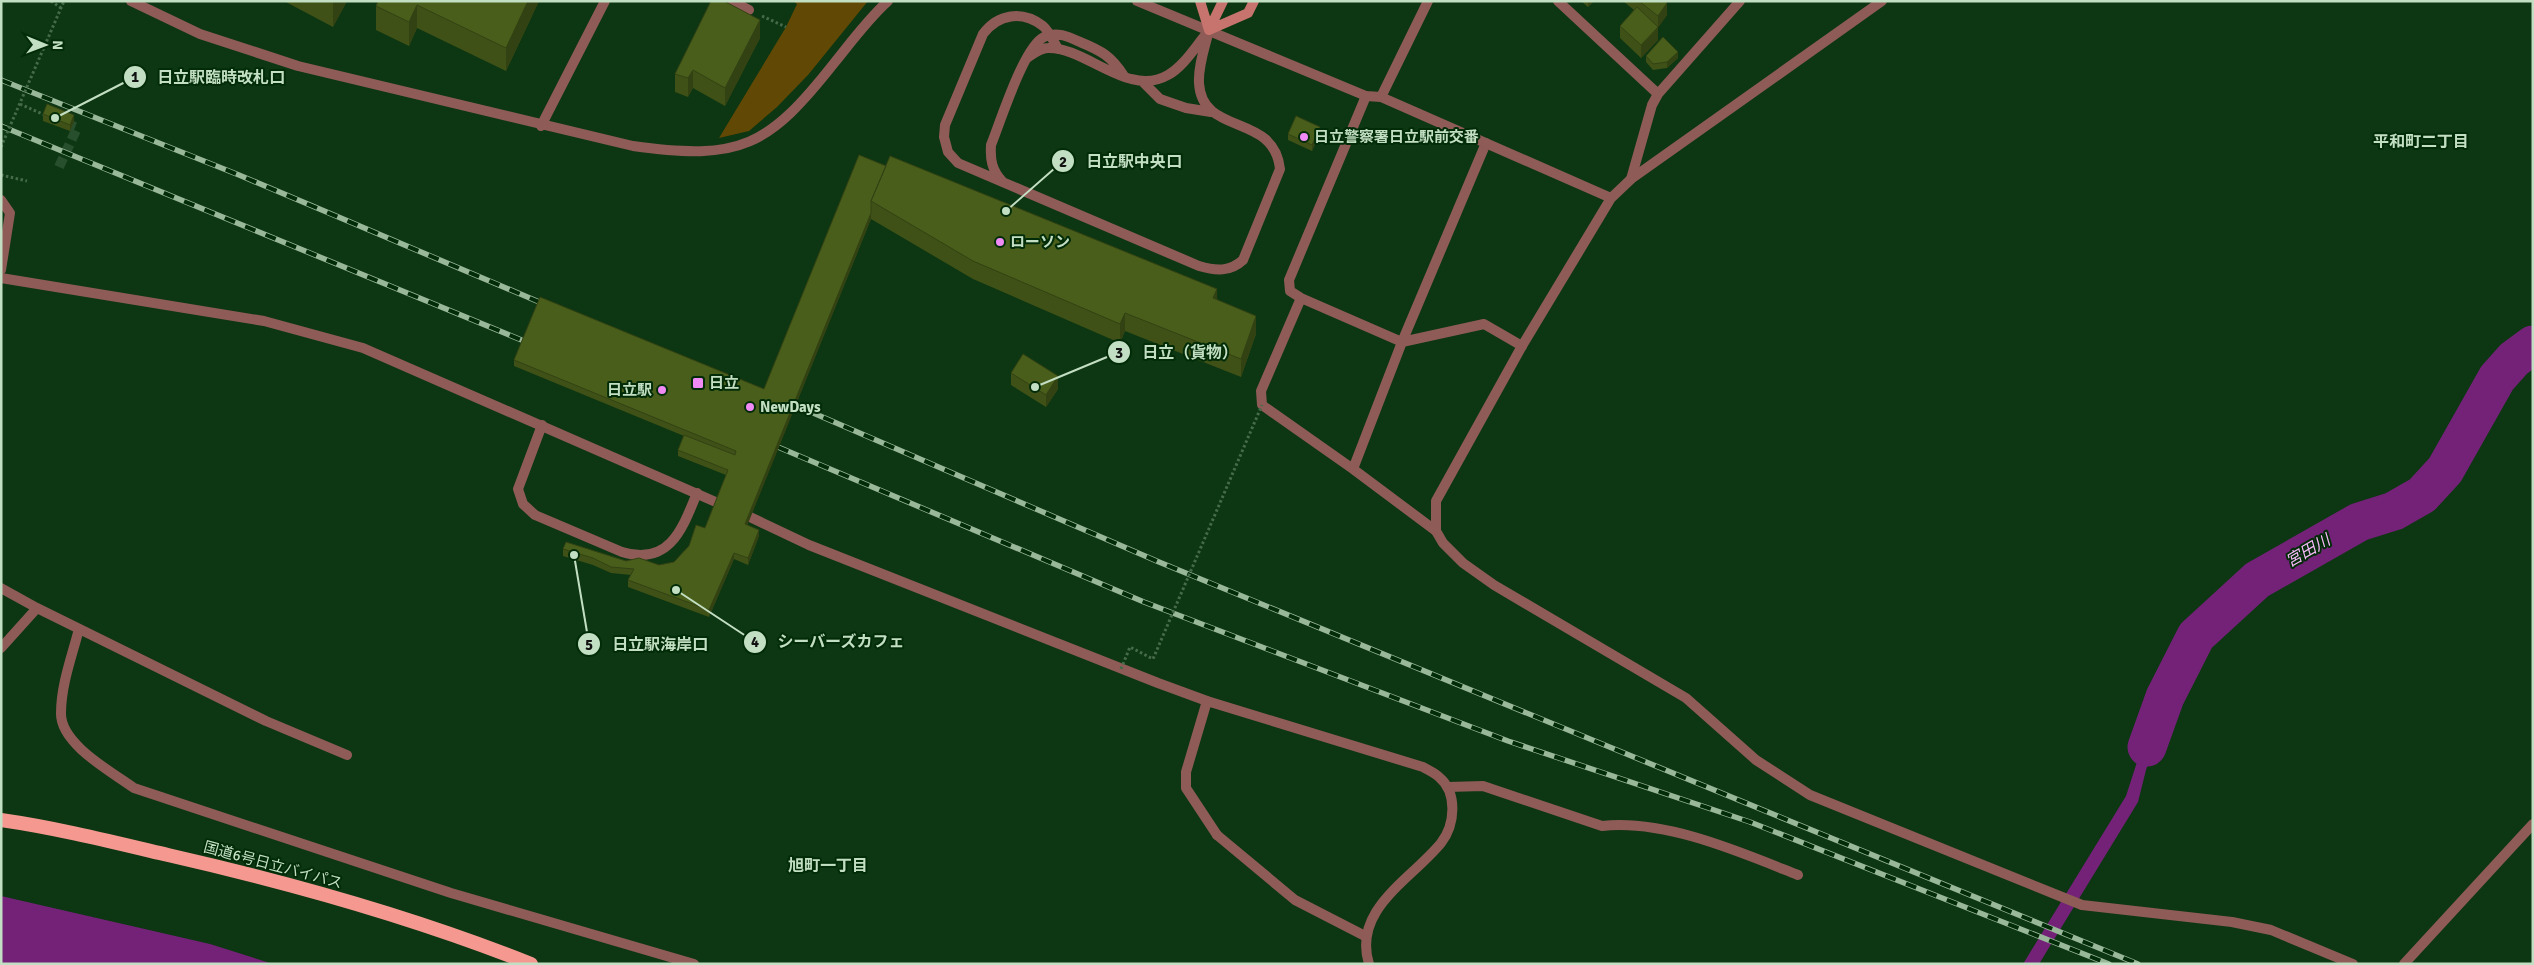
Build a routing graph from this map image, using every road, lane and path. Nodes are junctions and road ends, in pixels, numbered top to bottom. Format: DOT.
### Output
graph roads {
  1 [pos="51,1"];
  2 [pos="64,1"];
  3 [pos="131,1"];
  4 [pos="604,1"];
  5 [pos="732,1"];
  6 [pos="888,1"];
  7 [pos="1137,1"];
  8 [pos="1200,1"];
  9 [pos="1223,1"];
  10 [pos="1254,1"];
  11 [pos="1428,1"];
  12 [pos="1558,1"];
  13 [pos="1740,1"];
  14 [pos="1882,1"];
  15 [pos="145,4"];
  16 [pos="61,8"];
  17 [pos="749,10"];
  18 [pos="786,27"];
  19 [pos="1209,30"];
  20 [pos="1050,35"];
  21 [pos="1058,49"];
  22 [pos="1026,60"];
  23 [pos="1124,76"];
  24 [pos="1142,81"];
  25 [pos="1658,94"];
  26 [pos="1366,96"];
  27 [pos="1381,97"];
  28 [pos="20,104"];
  29 [pos="1211,112"];
  30 [pos="45,115"];
  31 [pos="541,126"];
  32 [pos="1486,143"];
  33 [pos="1,147"];
  34 [pos="1,175"];
  35 [pos="1631,179"];
  36 [pos="27,181"];
  37 [pos="1007,185"];
  38 [pos="1611,198"];
  39 [pos="1,200"];
  40 [pos="1,270"];
  41 [pos="1,278"];
  42 [pos="1301,298"];
  43 [pos="1402,342"];
  44 [pos="1522,346"];
  45 [pos="1262,406"];
  46 [pos="542,425"];
  47 [pos="1353,469"];
  48 [pos="696,493"];
  49 [pos="718,503"];
  50 [pos="750,517"];
  51 [pos="1436,531"];
  52 [pos="1,588"];
  53 [pos="37,608"];
  54 [pos="80,629"];
  55 [pos="1,648"];
  56 [pos="1121,669"];
  57 [pos="1207,701"];
  58 [pos="347,755"];
  59 [pos="1448,788"];
  60 [pos="1,820"];
  61 [pos="2533,824"];
  62 [pos="1798,875"];
  63 [pos="1365,936"];
  64 [pos="531,964"];
  65 [pos="694,964"];
  66 [pos="1369,964"];
  67 [pos="2353,964"];
  68 [pos="2404,964"];
  1 -- 16 [label="path"];
  2 -- 16 [label="path, bridge"];
  3 -- 15 [label="street"];
  4 -- 31 [label="street"];
  5 -- 17 [label="street"];
  6 -- 31 [label="street"];
  7 -- 19 [label="street"];
  8 -- 19 [label="main road"];
  9 -- 19 [label="main road"];
  10 -- 19 [label="main road"];
  11 -- 27 [label="street"];
  12 -- 25 [label="street"];
  13 -- 25 [label="street"];
  14 -- 35 [label="street"];
  15 -- 31 [label="street"];
  16 -- 28 [label="path, bridge"];
  17 -- 18 [label="path"];
  19 -- 24 [label="street"];
  19 -- 26 [label="street"];
  19 -- 29 [label="street"];
  20 -- 21 [label="street"];
  20 -- 22 [label="street"];
  20 -- 23 [label="street"];
  20 -- 37 [label="street"];
  21 -- 22 [label="street"];
  21 -- 23 [label="street"];
  22 -- 37 [label="street"];
  23 -- 24 [label="street"];
  24 -- 29 [label="street"];
  25 -- 35 [label="street"];
  26 -- 27 [label="street"];
  26 -- 42 [label="street"];
  27 -- 32 [label="street"];
  28 -- 30 [label="path"];
  28 -- 33 [label="path, bridge"];
  29 -- 37 [label="street"];
  32 -- 38 [label="street"];
  32 -- 43 [label="street"];
  34 -- 36 [label="path"];
  35 -- 38 [label="street"];
  38 -- 44 [label="street"];
  39 -- 40 [label="street"];
  41 -- 46 [label="street"];
  42 -- 43 [label="street"];
  42 -- 45 [label="street"];
  43 -- 44 [label="street"];
  43 -- 47 [label="street"];
  44 -- 51 [label="street"];
  45 -- 47 [label="street"];
  45 -- 56 [label="path, bridge"];
  46 -- 48 [label="street"];
  46 -- 48 [label="street"];
  47 -- 51 [label="street"];
  48 -- 49 [label="street"];
  50 -- 56 [label="street"];
  51 -- 67 [label="street"];
  52 -- 53 [label="street"];
  53 -- 54 [label="street"];
  53 -- 55 [label="street"];
  54 -- 58 [label="street"];
  54 -- 65 [label="street"];
  56 -- 57 [label="street"];
  57 -- 59 [label="street"];
  57 -- 63 [label="street"];
  59 -- 62 [label="street"];
  59 -- 63 [label="street"];
  60 -- 64 [label="highway, 国道6号日立バイパス"];
  61 -- 68 [label="street"];
  63 -- 66 [label="street"];
}
